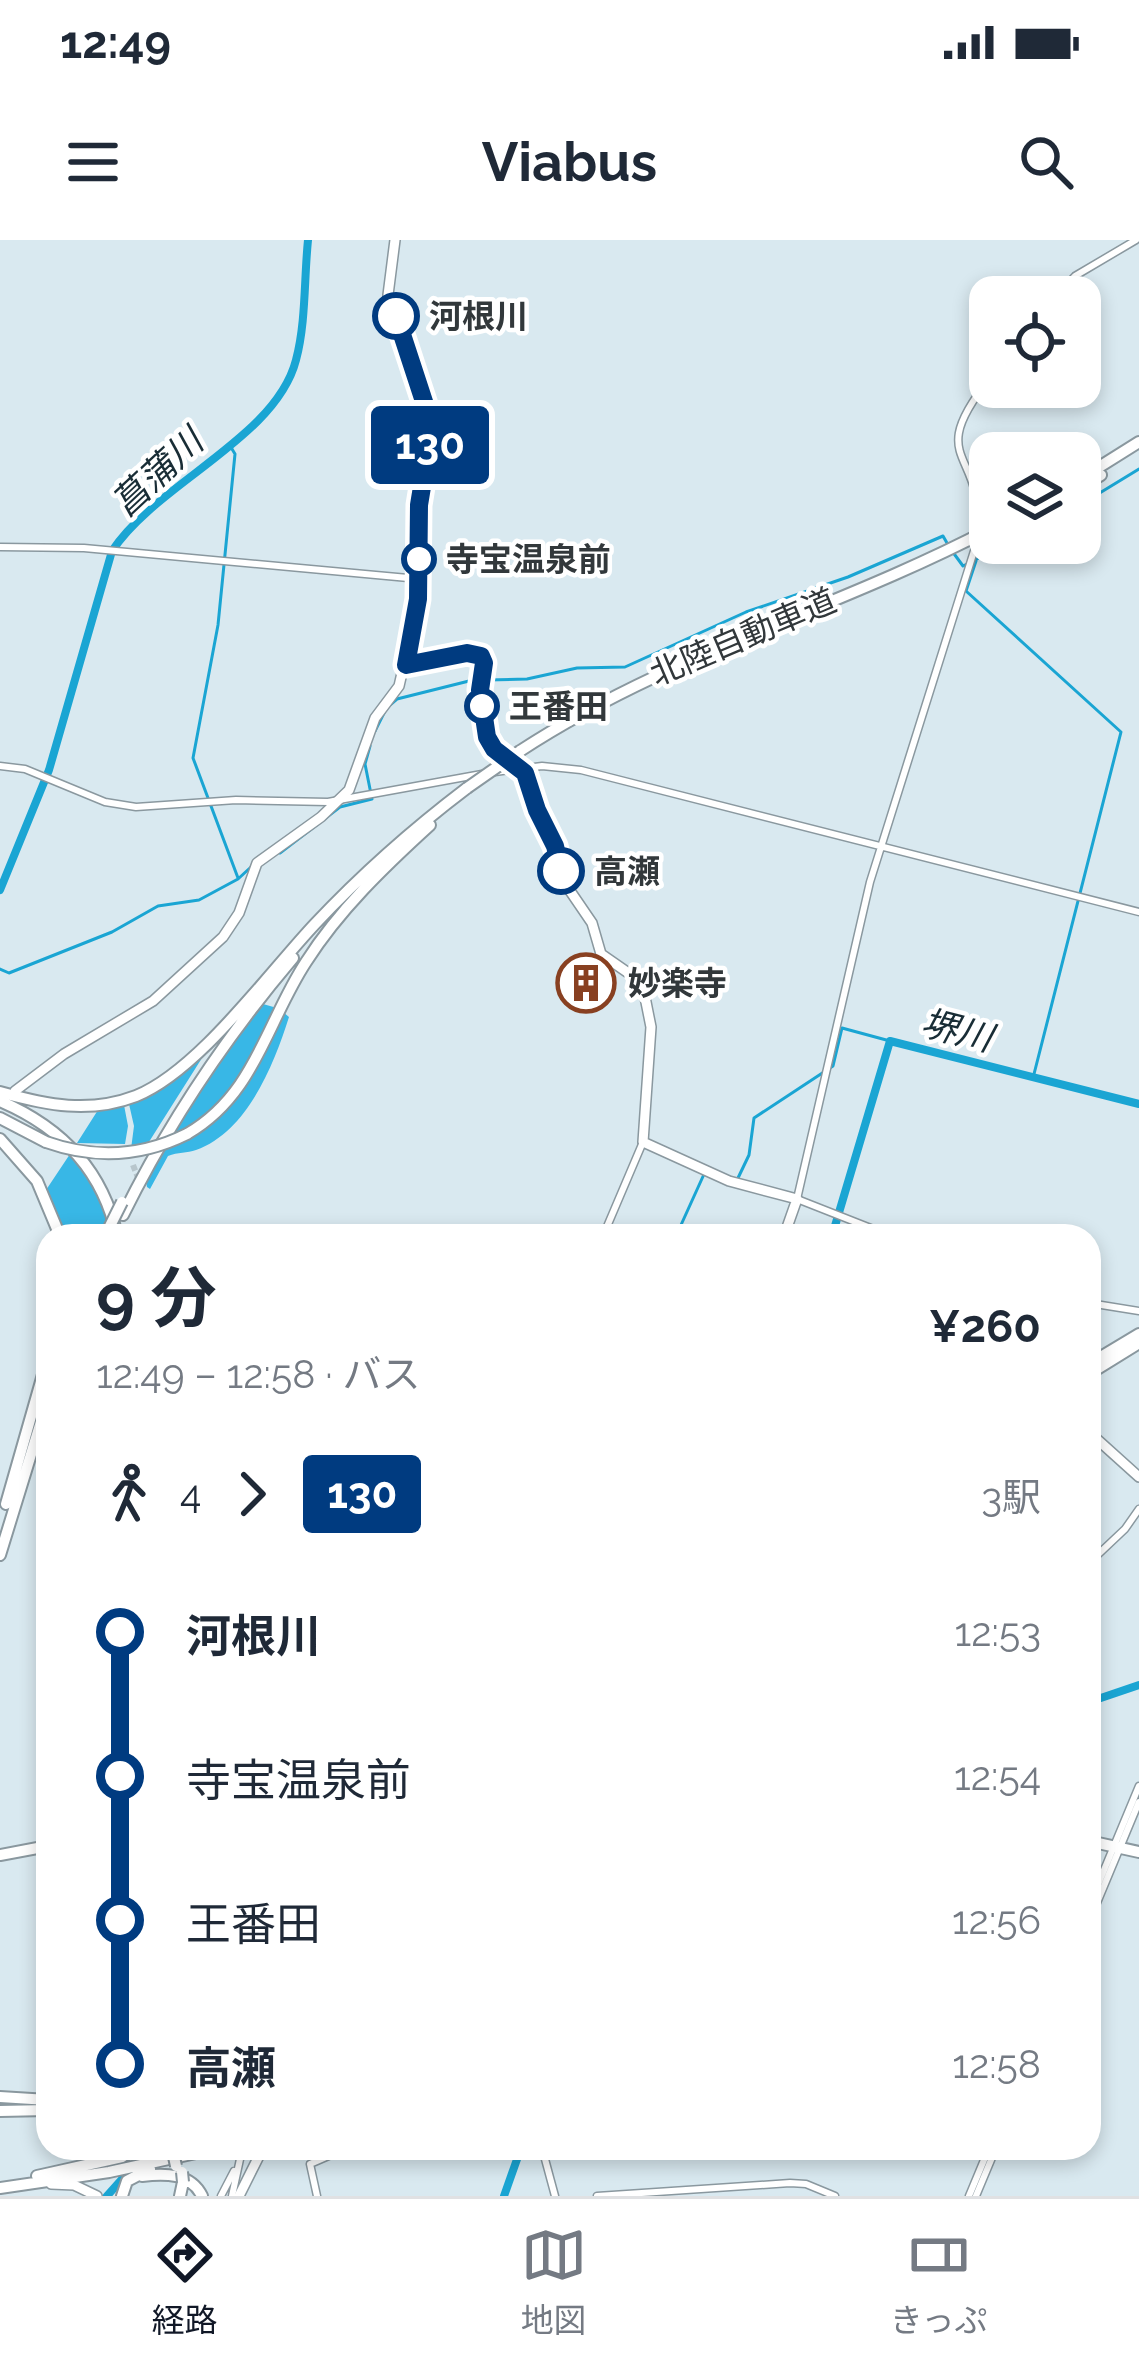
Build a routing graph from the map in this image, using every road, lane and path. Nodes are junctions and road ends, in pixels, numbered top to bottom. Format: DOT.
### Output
graph roads {
  1 [pos="395,240"];
  2 [pos="1136,240"];
  3 [pos="1075,276"];
  4 [pos="969,405"];
  5 [pos="1139,446"];
  6 [pos="1101,470"];
  7 [pos="969,477"];
  8 [pos="969,539"];
  9 [pos="0,547"];
  10 [pos="970,564"];
  11 [pos="419,579"];
  12 [pos="406,665"];
  13 [pos="521,758"];
  14 [pos="0,766"];
  15 [pos="469,791"];
  16 [pos="338,801"];
  17 [pos="434,822"];
  18 [pos="882,846"];
  19 [pos="1139,912"];
  20 [pos="290,952"];
  21 [pos="15,1091"];
  22 [pos="0,1097"];
  23 [pos="0,1118"];
  24 [pos="0,1139"];
  25 [pos="643,1142"];
  26 [pos="135,1184"];
  27 [pos="797,1198"];
  28 [pos="56,1224"];
  29 [pos="109,1224"];
  30 [pos="116,1224"];
  31 [pos="610,1224"];
  32 [pos="788,1224"];
  33 [pos="861,1224"];
  34 [pos="1101,1306"];
  35 [pos="1139,1311"];
  36 [pos="1139,1334"];
  37 [pos="1139,1343"];
  38 [pos="1101,1357"];
  39 [pos="1101,1367"];
  40 [pos="36,1408"];
  41 [pos="36,1419"];
  42 [pos="36,1430"];
  43 [pos="1101,1440"];
  44 [pos="36,1442"];
  45 [pos="22,1467"];
  46 [pos="1139,1473"];
  47 [pos="16,1484"];
  48 [pos="1139,1509"];
  49 [pos="2,1533"];
  50 [pos="1101,1552"];
  51 [pos="0,1555"];
  52 [pos="1139,1786"];
  53 [pos="1139,1802"];
  54 [pos="1101,1844"];
  55 [pos="1117,1847"];
  56 [pos="36,1848"];
  57 [pos="1139,1852"];
  58 [pos="0,1856"];
  59 [pos="1101,1881"];
  60 [pos="1101,1890"];
  61 [pos="0,2104"];
  62 [pos="36,2105"];
  63 [pos="109,2160"];
  64 [pos="127,2160"];
  65 [pos="164,2160"];
  66 [pos="181,2160"];
  67 [pos="239,2160"];
  68 [pos="241,2160"];
  69 [pos="256,2160"];
  70 [pos="319,2160"];
  71 [pos="545,2160"];
  72 [pos="988,2160"];
  73 [pos="34,2177"];
  74 [pos="0,2187"];
  75 [pos="817,2193"];
  76 [pos="97,2196"];
  77 [pos="124,2196"];
  78 [pos="202,2196"];
  79 [pos="221,2196"];
  80 [pos="236,2196"];
  81 [pos="317,2196"];
  82 [pos="555,2196"];
  83 [pos="597,2196"];
  84 [pos="613,2196"];
  85 [pos="835,2196"];
  86 [pos="973,2196"];
  1 -- 11 [label="main road"];
  2 -- 3 [label="street"];
  4 -- 7 [label="street"];
  5 -- 6 [label="highway"];
  8 -- 13 [label="highway, 北陸自動車道"];
  9 -- 11 [label="street"];
  10 -- 18 [label="street"];
  11 -- 12 [label="main road"];
  12 -- 13 [label="main road"];
  12 -- 16 [label="main road"];
  13 -- 15 [label="highway, 北陸自動車道, bridge"];
  13 -- 16 [label="street"];
  13 -- 18 [label="street"];
  13 -- 25 [label="main road"];
  14 -- 16 [label="street"];
  15 -- 17 [label="highway, 北陸自動車道"];
  15 -- 20 [label="highway, 北陸自動車道"];
  16 -- 21 [label="main road"];
  17 -- 23 [label="highway, 北陸自動車道, bridge"];
  17 -- 26 [label="highway, 北陸自動車道"];
  18 -- 19 [label="street"];
  18 -- 27 [label="street"];
  20 -- 22 [label="highway, 北陸自動車道"];
  20 -- 26 [label="highway, 北陸自動車道"];
  22 -- 29 [label="highway"];
  24 -- 28 [label="highway"];
  25 -- 27 [label="main road"];
  25 -- 31 [label="street"];
  26 -- 30 [label="highway, bridge"];
  27 -- 32 [label="main road"];
  27 -- 33 [label="street"];
  34 -- 35 [label="street"];
  36 -- 38 [label="highway"];
  37 -- 39 [label="highway"];
  40 -- 45 [label="highway"];
  41 -- 45 [label="highway"];
  42 -- 45 [label="highway"];
  43 -- 46 [label="main road"];
  44 -- 45 [label="highway"];
  45 -- 47 [label="highway"];
  47 -- 49 [label="highway"];
  47 -- 49 [label="highway"];
  48 -- 50 [label="street"];
  49 -- 51 [label="highway"];
  52 -- 55 [label="street"];
  53 -- 55 [label="street"];
  54 -- 55 [label="highway"];
  55 -- 57 [label="highway"];
  55 -- 59 [label="street"];
  55 -- 60 [label="street"];
  56 -- 58 [label="highway"];
  61 -- 62 [label="highway"];
  63 -- 73 [label="highway"];
  64 -- 73 [label="highway"];
  65 -- 74 [label="highway"];
  66 -- 77 [label="highway"];
  67 -- 79 [label="street"];
  68 -- 80 [label="street"];
  69 -- 80 [label="main road"];
  70 -- 81 [label="street"];
  71 -- 82 [label="street"];
  72 -- 86 [label="street"];
  73 -- 74 [label="highway"];
  74 -- 76 [label="main road"];
  75 -- 84 [label="street"];
  75 -- 85 [label="street"];
  77 -- 78 [label="highway"];
  83 -- 84 [label="street"];
}
